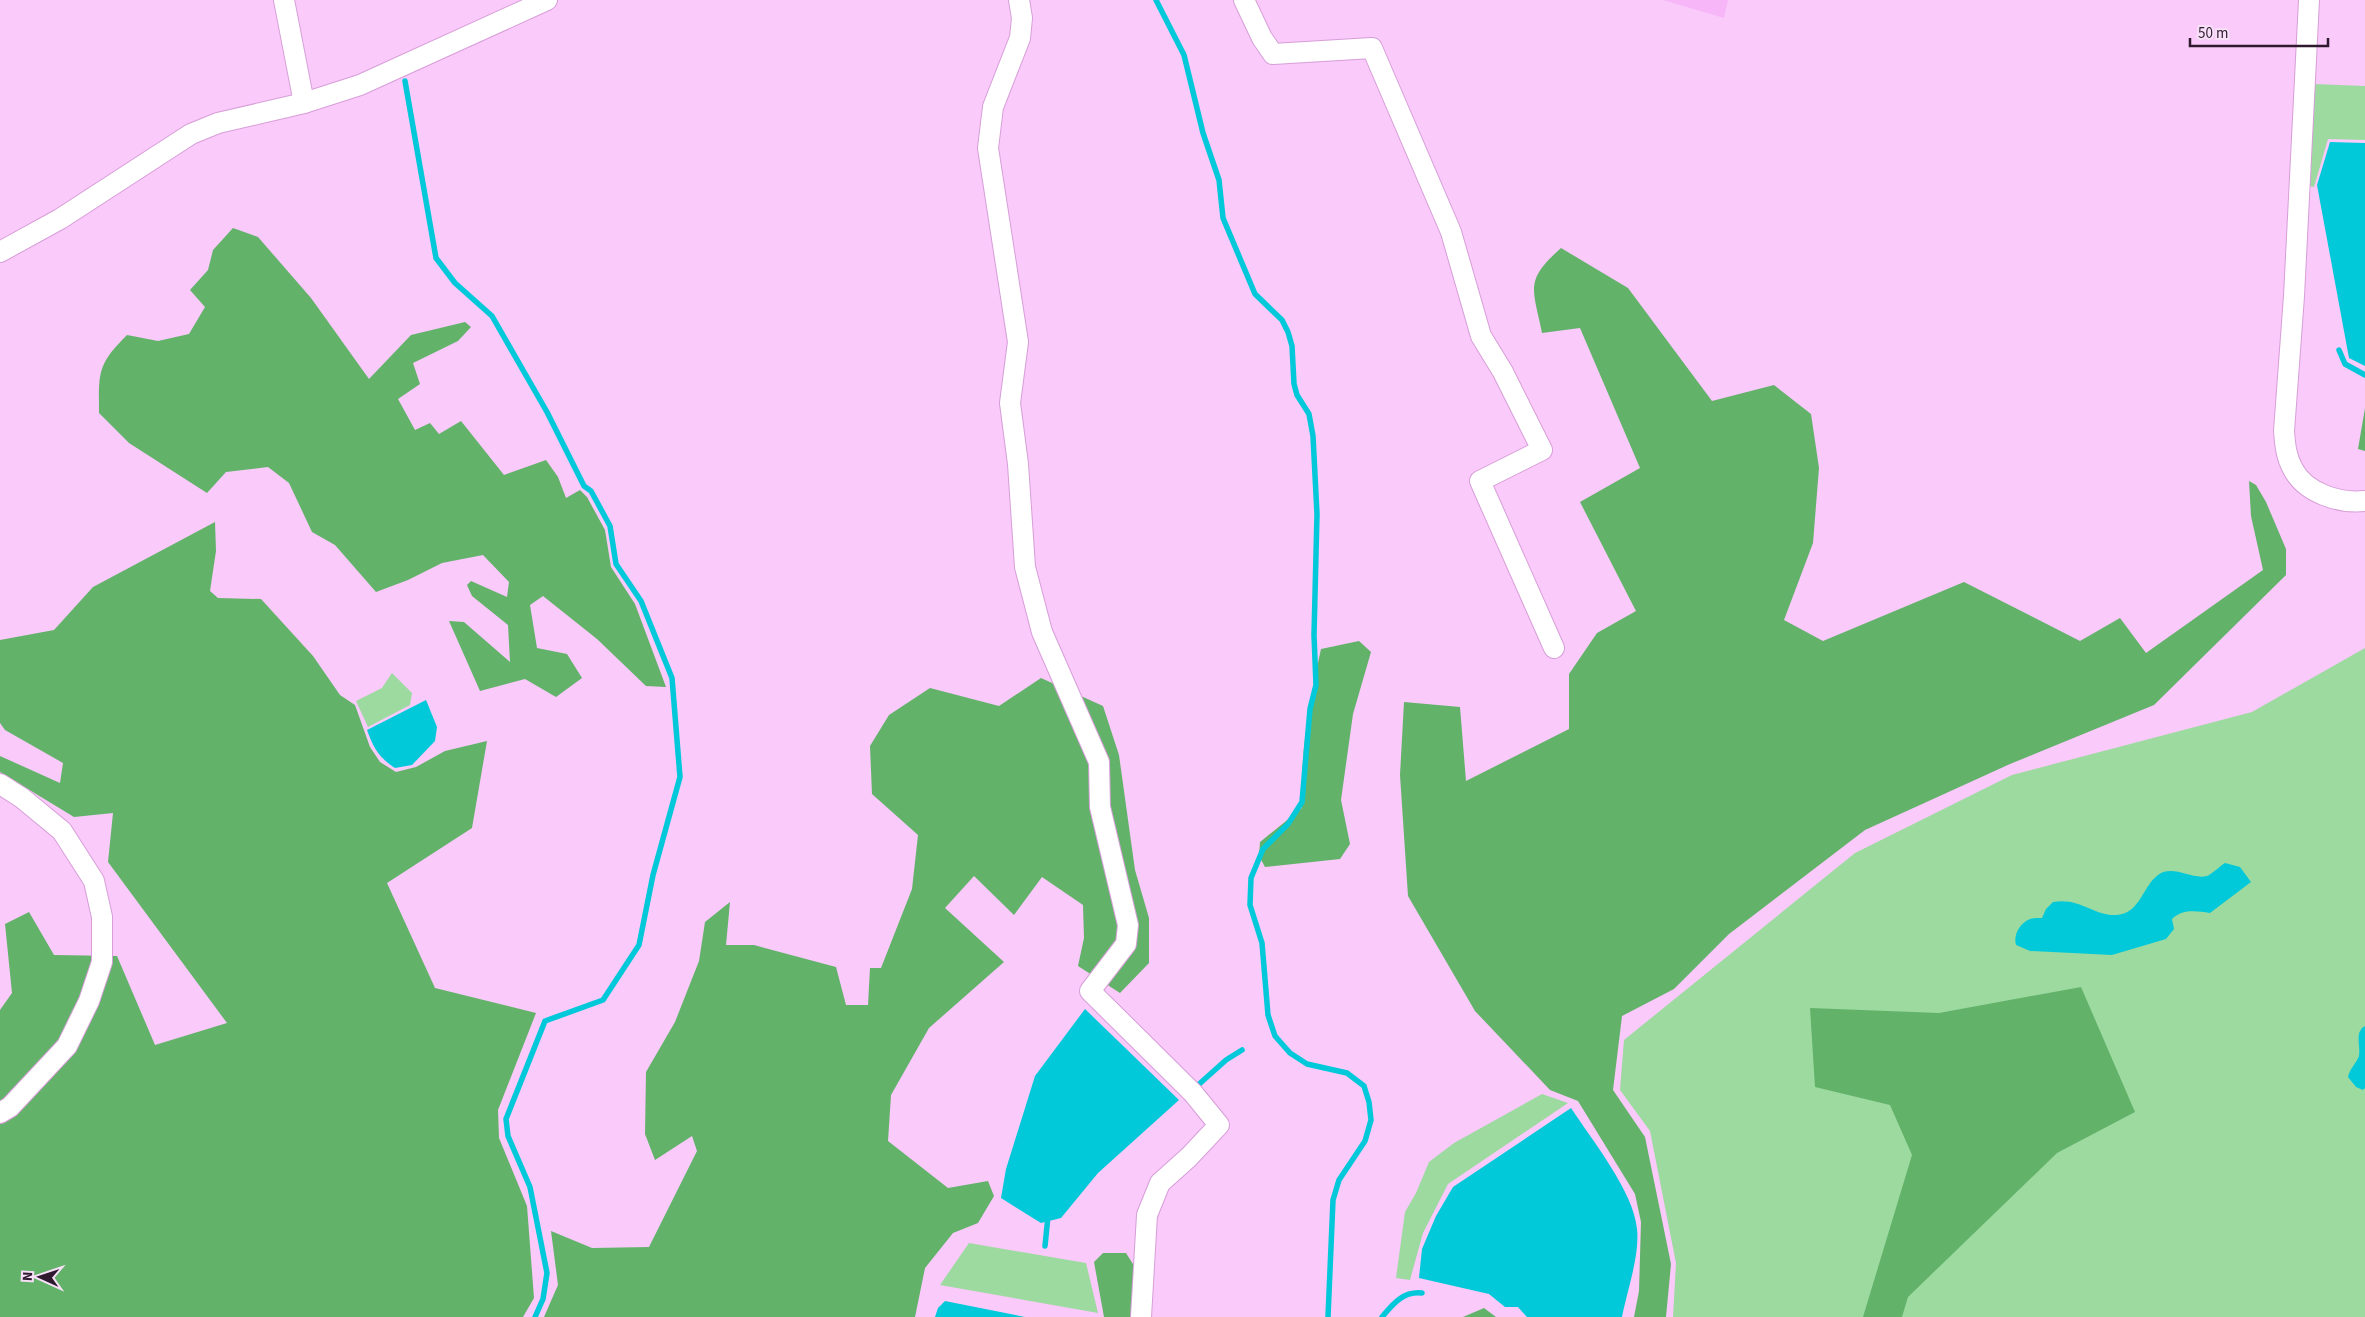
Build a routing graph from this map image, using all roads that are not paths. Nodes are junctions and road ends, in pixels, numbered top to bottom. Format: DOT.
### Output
graph roads {
  1 [pos="284,0"];
  2 [pos="547,0"];
  3 [pos="1019,0"];
  4 [pos="1244,0"];
  5 [pos="2308,0"];
  6 [pos="304,103"];
  7 [pos="0,252"];
  8 [pos="2365,501"];
  9 [pos="1554,648"];
  10 [pos="0,784"];
  11 [pos="0,1113"];
  12 [pos="1141,1317"];
  1 -- 6 [label="street"];
  2 -- 6 [label="street"];
  3 -- 12 [label="street"];
  4 -- 9 [label="street"];
  5 -- 8 [label="street"];
  6 -- 7 [label="street"];
  10 -- 11 [label="street"];
}
